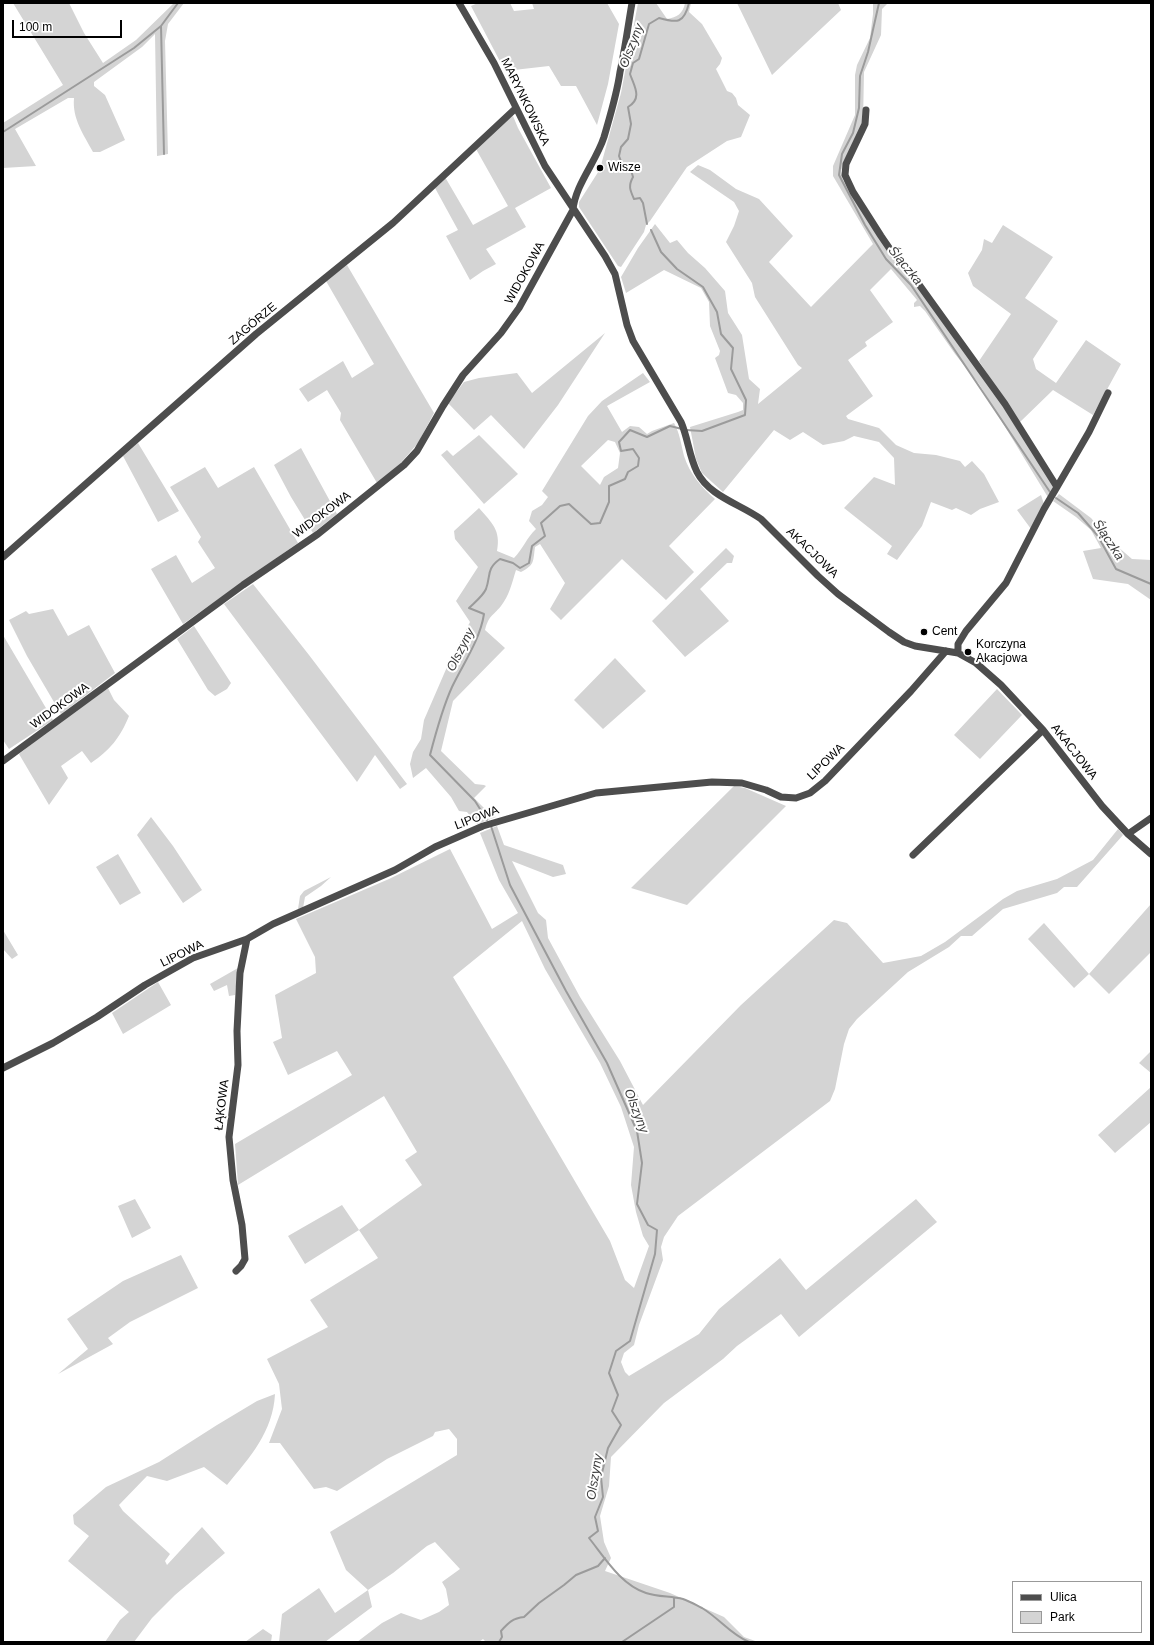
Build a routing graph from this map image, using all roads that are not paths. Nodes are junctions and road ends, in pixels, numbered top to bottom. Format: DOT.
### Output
graph roads {
  1 [pos="459,3"];
  2 [pos="632,3"];
  3 [pos="516,108"];
  4 [pos="866,110"];
  5 [pos="573,210"];
  6 [pos="1108,393"];
  7 [pos="1057,487"];
  8 [pos="3,557"];
  9 [pos="946,651"];
  10 [pos="958,653"];
  11 [pos="1043,730"];
  12 [pos="3,761"];
  13 [pos="1151,818"];
  14 [pos="1128,834"];
  15 [pos="1151,854"];
  16 [pos="913,855"];
  17 [pos="247,939"];
  18 [pos="3,1068"];
  19 [pos="236,1271"];
  1 -- 3 [label="street, MARYNKOWSKA"];
  2 -- 5 [label="street"];
  3 -- 5 [label="street, MARYNKOWSKA"];
  3 -- 8 [label="street, ZAGÓRZE"];
  4 -- 7 [label="street"];
  5 -- 9 [label="street, AKACJOWA"];
  5 -- 12 [label="street, WIDOKOWA"];
  6 -- 7 [label="street"];
  7 -- 10 [label="street"];
  9 -- 10 [label="street, AKACJOWA"];
  9 -- 17 [label="street, LIPOWA"];
  10 -- 11 [label="street, AKACJOWA"];
  11 -- 14 [label="street, AKACJOWA"];
  11 -- 16 [label="street"];
  13 -- 14 [label="street"];
  14 -- 15 [label="street, AKACJOWA"];
  17 -- 18 [label="street, LIPOWA"];
  17 -- 19 [label="street, ŁĄKOWA"];
}
